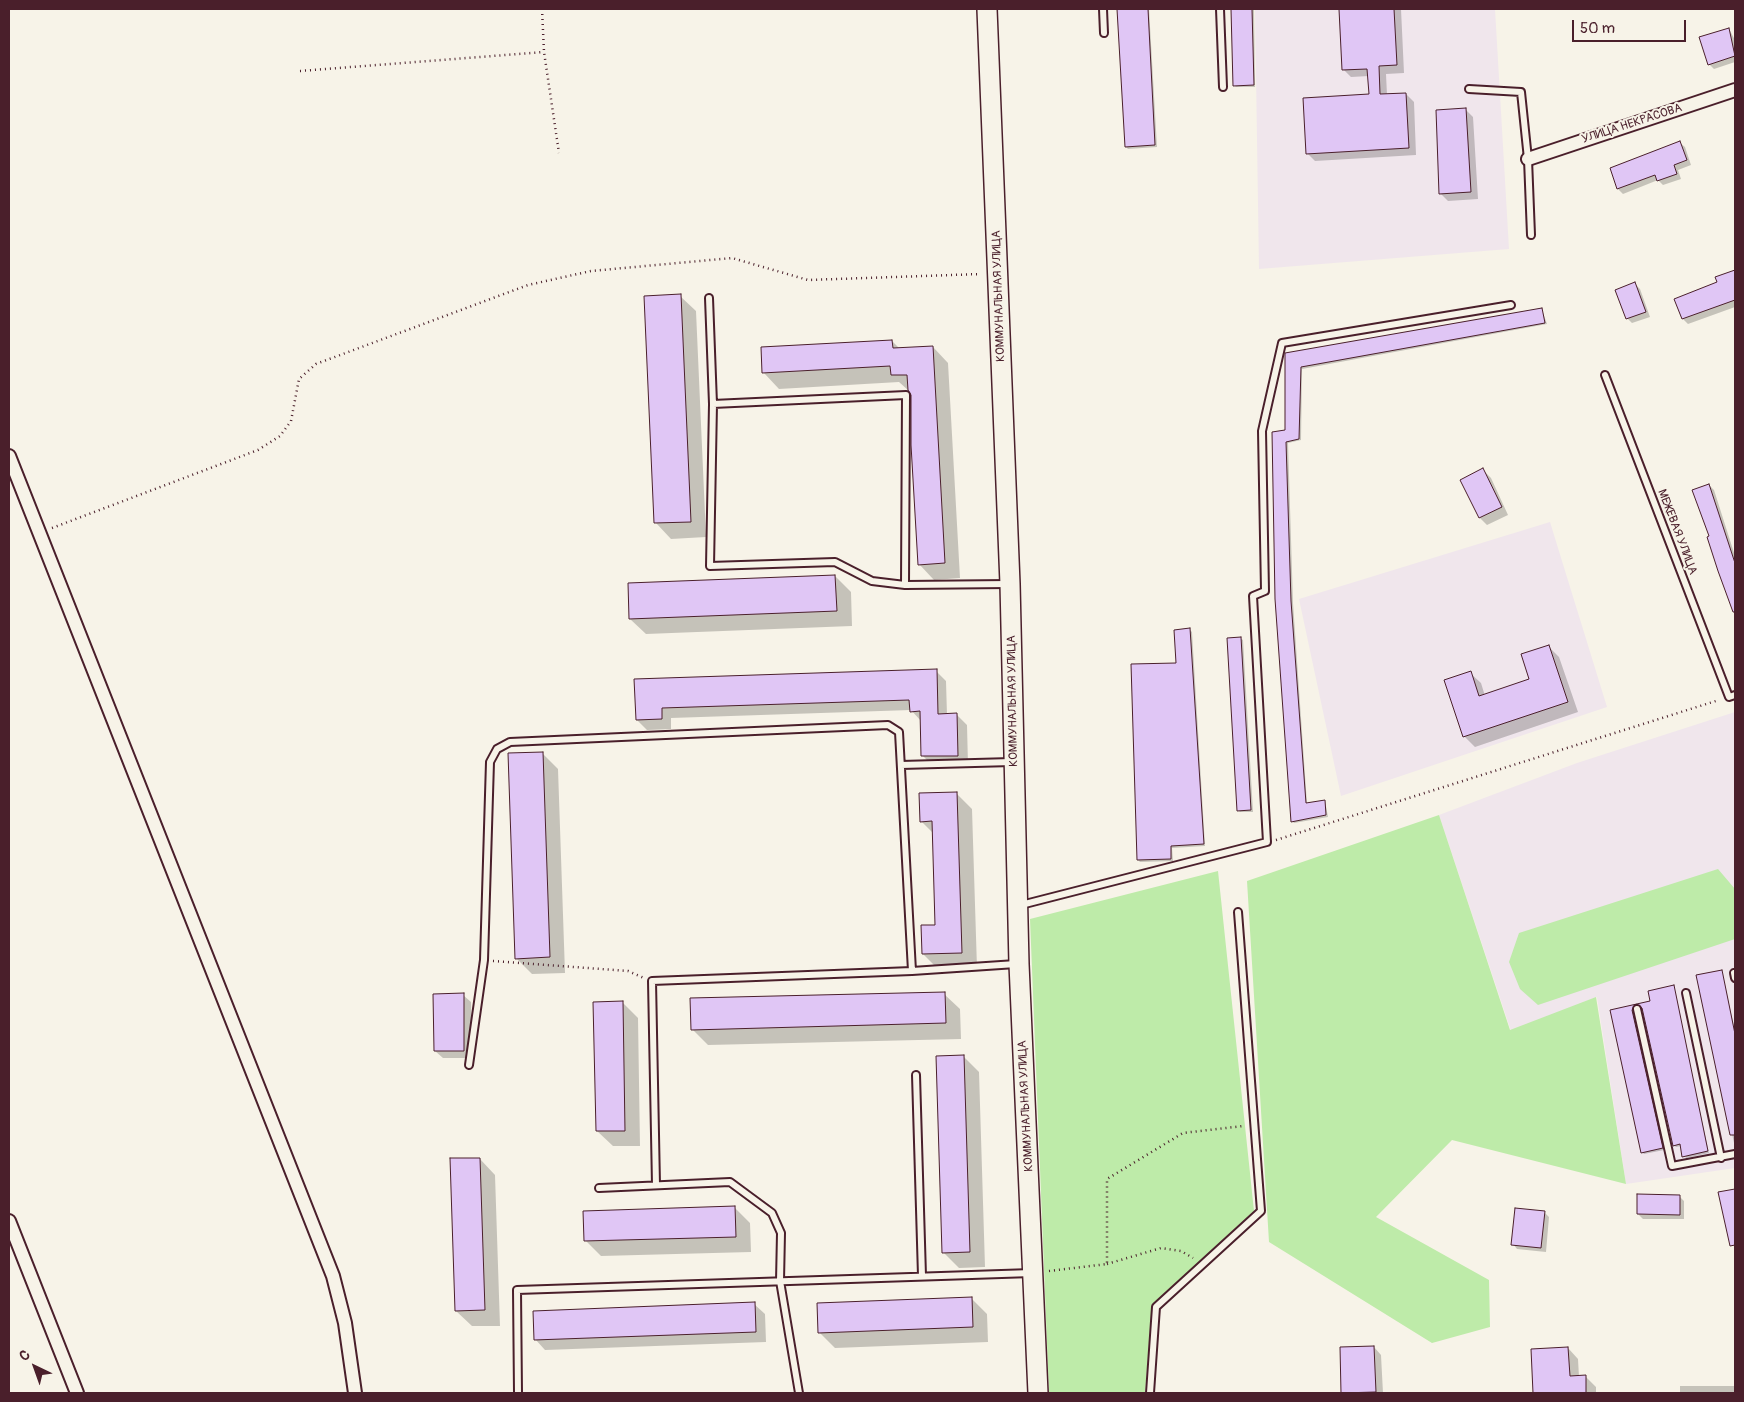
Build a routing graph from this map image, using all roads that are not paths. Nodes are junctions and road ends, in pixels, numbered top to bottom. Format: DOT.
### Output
graph roads {
  1 [pos="987,9"];
  2 [pos="1103,9"];
  3 [pos="1220,9"];
  4 [pos="1104,33"];
  5 [pos="1223,87"];
  6 [pos="1469,89"];
  7 [pos="1735,90"];
  8 [pos="1528,159"];
  9 [pos="1531,235"];
  10 [pos="709,298"];
  11 [pos="1511,305"];
  12 [pos="1605,375"];
  13 [pos="713,404"];
  14 [pos="9,456"];
  15 [pos="1010,584"];
  16 [pos="904,585"];
  17 [pos="1732,696"];
  18 [pos="1014,762"];
  19 [pos="901,765"];
  20 [pos="1018,906"];
  21 [pos="1238,912"];
  22 [pos="1019,964"];
  23 [pos="912,971"];
  24 [pos="1686,993"];
  25 [pos="1637,1009"];
  26 [pos="469,1065"];
  27 [pos="916,1075"];
  28 [pos="1735,1154"];
  29 [pos="1721,1158"];
  30 [pos="656,1185"];
  31 [pos="598,1188"];
  32 [pos="9,1221"];
  33 [pos="1033,1273"];
  34 [pos="922,1276"];
  35 [pos="780,1281"];
  36 [pos="77,1393"];
  37 [pos="355,1393"];
  38 [pos="518,1393"];
  39 [pos="799,1393"];
  40 [pos="1038,1393"];
  41 [pos="1150,1393"];
  1 -- 15 [label="street, КОММУНАЛЬНАЯ УЛИЦА"];
  2 -- 4 [label="lane"];
  3 -- 5 [label="lane"];
  6 -- 8 [label="lane"];
  7 -- 8 [label="street, УЛИЦА НЕКРАСОВА"];
  8 -- 9 [label="lane"];
  10 -- 13 [label="lane"];
  11 -- 20 [label="lane"];
  12 -- 17 [label="lane, МЕЖЕВАЯ УЛИЦА"];
  13 -- 16 [label="lane"];
  13 -- 16 [label="lane"];
  14 -- 37 [label="street"];
  15 -- 16 [label="lane"];
  15 -- 18 [label="street, КОММУНАЛЬНАЯ УЛИЦА"];
  18 -- 19 [label="lane"];
  18 -- 20 [label="street, КОММУНАЛЬНАЯ УЛИЦА"];
  19 -- 23 [label="lane"];
  19 -- 26 [label="lane"];
  20 -- 22 [label="street, КОММУНАЛЬНАЯ УЛИЦА"];
  21 -- 41 [label="lane"];
  22 -- 23 [label="lane"];
  22 -- 33 [label="street, КОММУНАЛЬНАЯ УЛИЦА"];
  23 -- 30 [label="lane"];
  24 -- 29 [label="lane"];
  25 -- 29 [label="lane"];
  27 -- 34 [label="lane"];
  28 -- 29 [label="lane"];
  30 -- 31 [label="lane"];
  30 -- 35 [label="lane"];
  32 -- 36 [label="street"];
  33 -- 34 [label="lane"];
  33 -- 40 [label="street, КОММУНАЛЬНАЯ УЛИЦА"];
  34 -- 35 [label="lane"];
  35 -- 38 [label="lane"];
  35 -- 39 [label="lane"];
}
